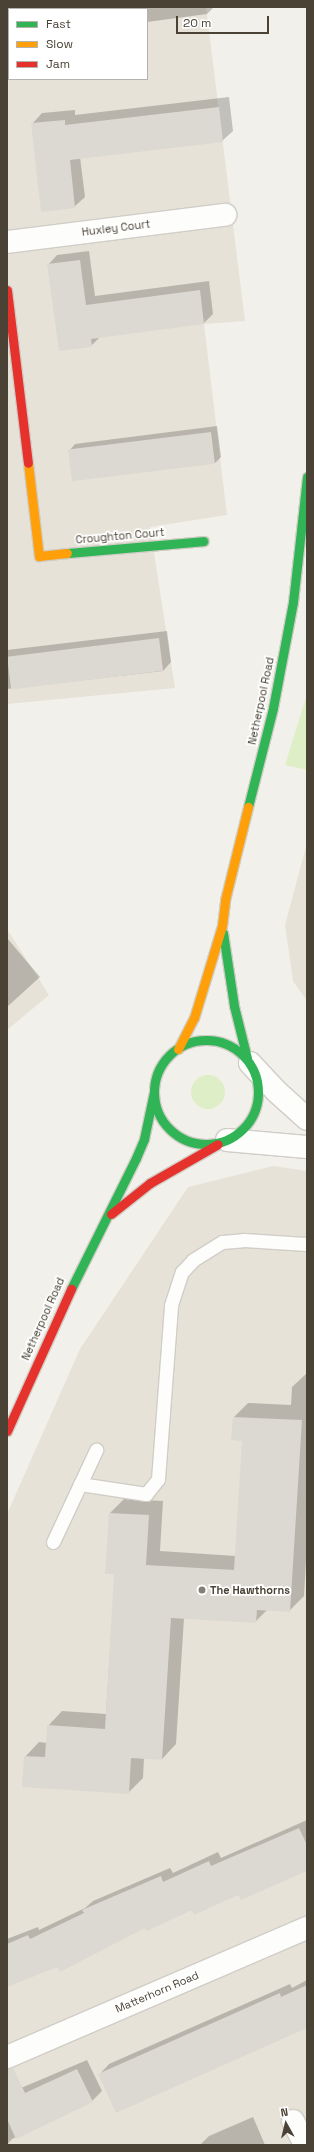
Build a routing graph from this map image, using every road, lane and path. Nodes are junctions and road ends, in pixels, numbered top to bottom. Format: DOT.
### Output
graph roads {
  1 [pos="225,214"];
  2 [pos="7,242"];
  3 [pos="7,290"];
  4 [pos="14,411"];
  5 [pos="307,478"];
  6 [pos="203,540"];
  7 [pos="222,926"];
  8 [pos="178,1049"];
  9 [pos="248,1061"];
  10 [pos="154,1092"];
  11 [pos="307,1119"];
  12 [pos="224,1141"];
  13 [pos="307,1146"];
  14 [pos="106,1219"];
  15 [pos="307,1244"];
  16 [pos="7,1431"];
  17 [pos="96,1450"];
  18 [pos="80,1484"];
  19 [pos="53,1542"];
  20 [pos="307,1928"];
  21 [pos="7,2057"];
  22 [pos="293,2121"];
  23 [pos="304,2145"];
  1 -- 2 [label="street, Huxley Court"];
  3 -- 4 [label="main road"];
  4 -- 6 [label="main road, Croughton Court"];
  5 -- 7 [label="main road, Netherpool Road"];
  7 -- 8 [label="main road, Netherpool Road"];
  7 -- 9 [label="main road, Netherpool Road"];
  8 -- 9 [label="main road"];
  8 -- 10 [label="main road"];
  9 -- 11 [label="street"];
  9 -- 12 [label="main road"];
  10 -- 12 [label="main road"];
  10 -- 14 [label="main road, Netherpool Road"];
  12 -- 13 [label="street"];
  12 -- 14 [label="main road, Netherpool Road"];
  14 -- 16 [label="main road, Netherpool Road"];
  15 -- 18 [label="lane"];
  17 -- 18 [label="lane"];
  18 -- 19 [label="lane"];
  20 -- 21 [label="street, Matterhorn Road"];
  22 -- 23 [label="street"];
}
